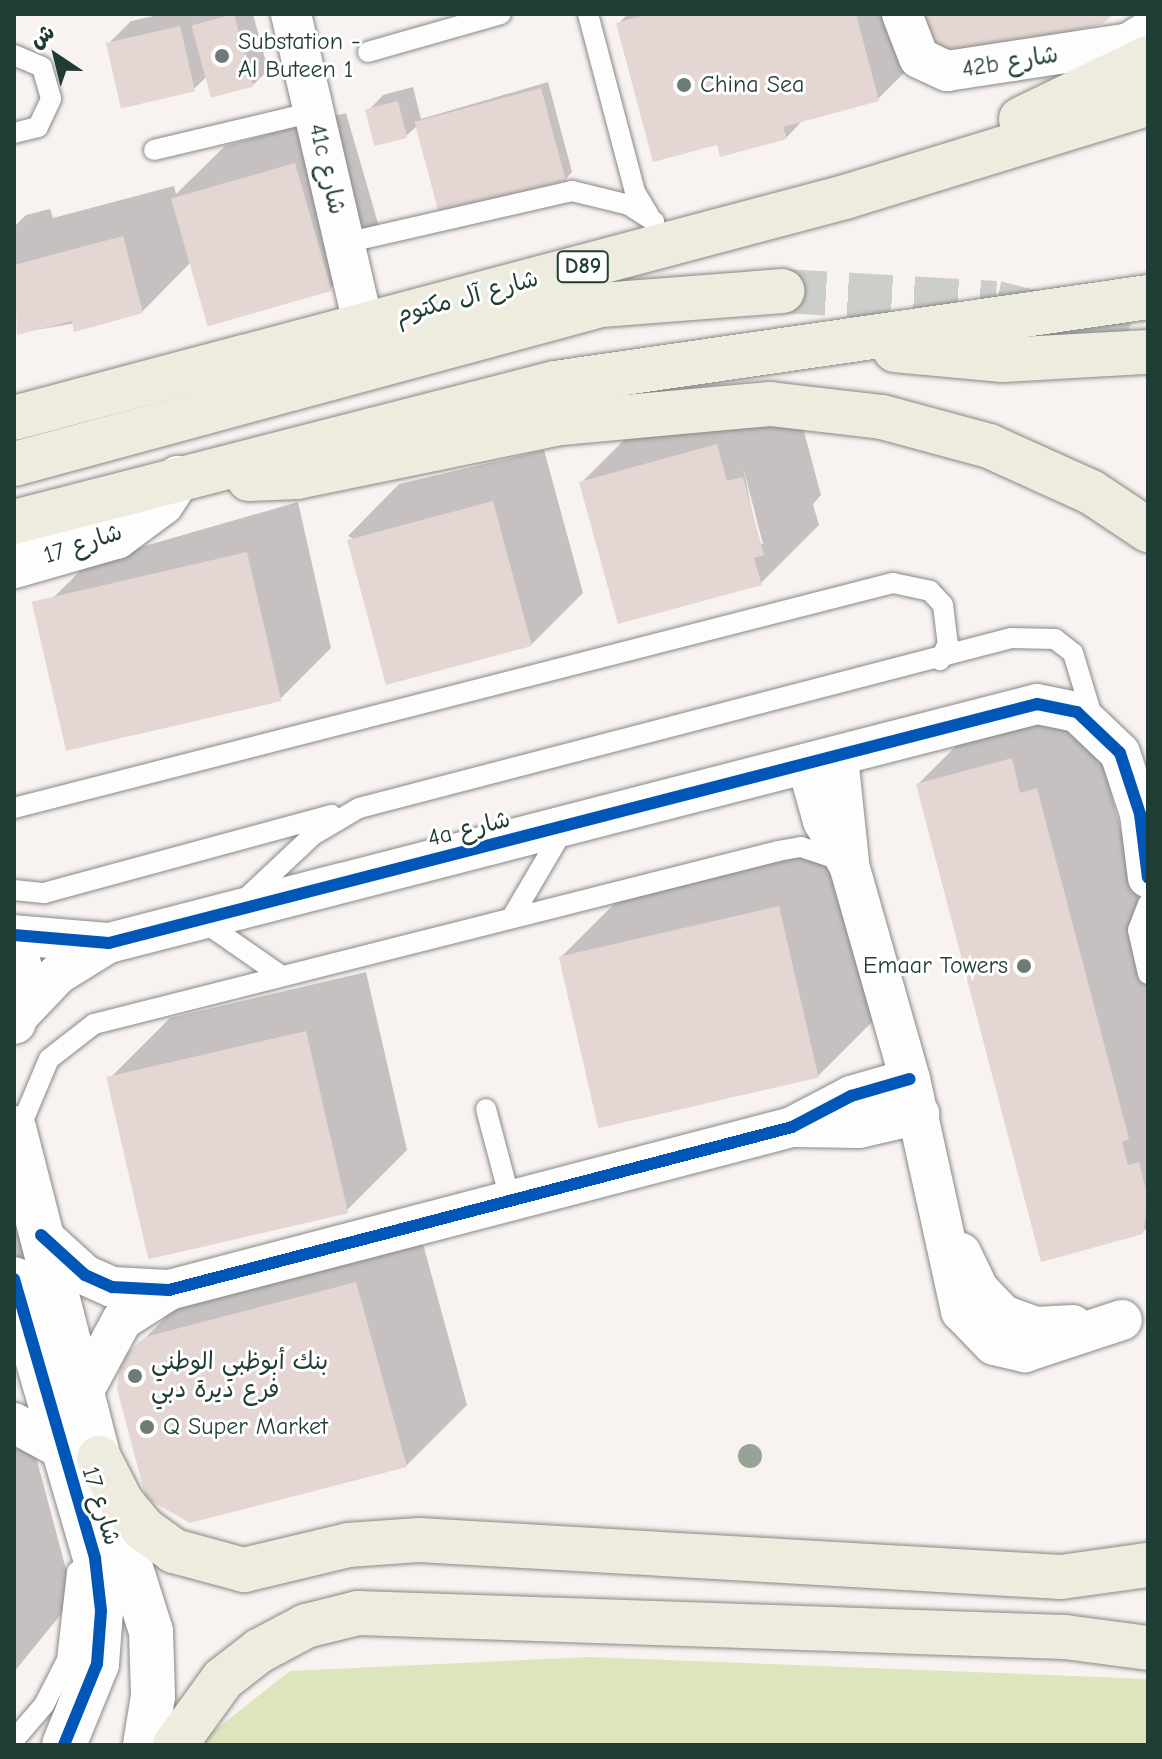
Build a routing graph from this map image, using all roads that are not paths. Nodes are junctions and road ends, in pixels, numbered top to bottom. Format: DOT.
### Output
graph roads {
  1 [pos="291,14"];
  2 [pos="501,14"];
  3 [pos="588,14"];
  4 [pos="902,14"];
  5 [pos="1148,31"];
  6 [pos="368,52"];
  7 [pos="14,55"];
  8 [pos="1148,58"];
  9 [pos="1148,104"];
  10 [pos="314,112"];
  11 [pos="14,133"];
  12 [pos="154,150"];
  13 [pos="845,197"];
  14 [pos="654,221"];
  15 [pos="695,238"];
  16 [pos="345,243"];
  17 [pos="782,291"];
  18 [pos="1148,297"];
  19 [pos="363,323"];
  20 [pos="861,342"];
  21 [pos="1148,352"];
  22 [pos="14,418"];
  23 [pos="14,464"];
  24 [pos="182,476"];
  25 [pos="14,522"];
  26 [pos="1148,530"];
  27 [pos="14,566"];
  28 [pos="940,660"];
  29 [pos="1094,722"];
  30 [pos="932,732"];
  31 [pos="823,761"];
  32 [pos="14,808"];
  33 [pos="359,808"];
  34 [pos="565,827"];
  35 [pos="849,865"];
  36 [pos="1145,865"];
  37 [pos="14,890"];
  38 [pos="1148,904"];
  39 [pos="216,916"];
  40 [pos="512,917"];
  41 [pos="14,935"];
  42 [pos="109,943"];
  43 [pos="14,949"];
  44 [pos="1148,974"];
  45 [pos="280,975"];
  46 [pos="15,1019"];
  47 [pos="915,1096"];
  48 [pos="486,1109"];
  49 [pos="15,1134"];
  50 [pos="511,1203"];
  51 [pos="41,1235"];
  52 [pos="14,1279"];
  53 [pos="169,1290"];
  54 [pos="1141,1315"];
  55 [pos="20,1335"];
  56 [pos="82,1394"];
  57 [pos="14,1423"];
  58 [pos="78,1465"];
  59 [pos="1148,1565"];
  60 [pos="1148,1648"];
  61 [pos="14,1740"];
  62 [pos="64,1745"];
  63 [pos="145,1745"];
  64 [pos="175,1745"];
  1 -- 10 [label="street, 41c شارع"];
  2 -- 6 [label="lane"];
  3 -- 14 [label="lane"];
  4 -- 5 [label="street, 42b شارع"];
  7 -- 11 [label="lane"];
  8 -- 13 [label="main road"];
  9 -- 13 [label="main road, شارع آل مكتوم / D89"];
  10 -- 12 [label="lane"];
  10 -- 16 [label="street, 41c شارع"];
  13 -- 15 [label="main road, شارع آل مكتوم / D89"];
  14 -- 15 [label="lane"];
  14 -- 16 [label="lane"];
  15 -- 19 [label="main road, شارع آل مكتوم / D89"];
  16 -- 19 [label="street, 41c شارع"];
  17 -- 23 [label="main road"];
  18 -- 20 [label="main road"];
  19 -- 22 [label="main road, شارع آل مكتوم / D89"];
  20 -- 21 [label="main road"];
  20 -- 24 [label="main road"];
  24 -- 25 [label="main road"];
  24 -- 26 [label="main road"];
  24 -- 27 [label="street, شارع 17"];
  28 -- 29 [label="lane"];
  28 -- 32 [label="lane"];
  28 -- 33 [label="lane"];
  29 -- 30 [label="street"];
  29 -- 36 [label="street"];
  30 -- 31 [label="street, 4a شارع"];
  30 -- 36 [label="street"];
  31 -- 34 [label="street, 4a شارع"];
  31 -- 35 [label="street"];
  33 -- 37 [label="lane"];
  33 -- 39 [label="lane"];
  34 -- 39 [label="street, 4a شارع"];
  34 -- 40 [label="lane"];
  35 -- 40 [label="lane"];
  35 -- 47 [label="street"];
  38 -- 44 [label="lane"];
  39 -- 42 [label="street, 4a شارع"];
  39 -- 45 [label="lane"];
  40 -- 45 [label="lane"];
  41 -- 42 [label="street, 4a شارع"];
  42 -- 46 [label="street, 4a شارع"];
  43 -- 46 [label="street"];
  45 -- 49 [label="lane"];
  47 -- 50 [label="street"];
  47 -- 54 [label="street"];
  48 -- 50 [label="lane"];
  49 -- 51 [label="street, شارع 17"];
  50 -- 53 [label="street"];
  51 -- 53 [label="street"];
  51 -- 56 [label="street, شارع 17"];
  52 -- 55 [label="street, شارع 17"];
  53 -- 56 [label="street"];
  55 -- 58 [label="street, شارع 17"];
  56 -- 58 [label="street, شارع 17"];
  57 -- 58 [label="street"];
  58 -- 59 [label="main road"];
  58 -- 61 [label="lane"];
  58 -- 62 [label="street, شارع 17"];
  58 -- 63 [label="street, شارع 17"];
  60 -- 64 [label="main road"];
}
